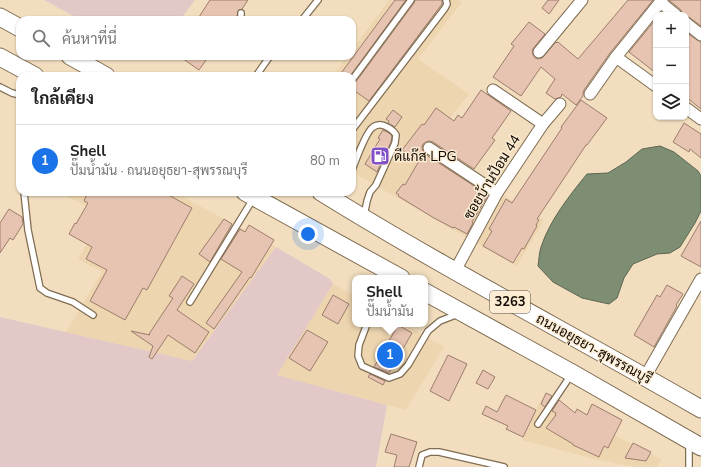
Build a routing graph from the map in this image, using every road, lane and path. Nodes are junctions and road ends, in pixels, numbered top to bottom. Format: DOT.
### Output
graph roads {
  1 [pos="318,0"];
  2 [pos="411,0"];
  3 [pos="446,0"];
  4 [pos="582,0"];
  5 [pos="661,1"];
  6 [pos="673,12"];
  7 [pos="305,16"];
  8 [pos="0,17"];
  9 [pos="689,25"];
  10 [pos="16,26"];
  11 [pos="701,35"];
  12 [pos="539,52"];
  13 [pos="0,57"];
  14 [pos="616,57"];
  15 [pos="77,60"];
  16 [pos="267,60"];
  17 [pos="28,72"];
  18 [pos="99,72"];
  19 [pos="259,72"];
  20 [pos="356,75"];
  21 [pos="653,84"];
  22 [pos="0,87"];
  23 [pos="493,90"];
  24 [pos="16,94"];
  25 [pos="590,94"];
  26 [pos="560,104"];
  27 [pos="689,110"];
  28 [pos="701,119"];
  29 [pos="543,124"];
  30 [pos="356,125"];
  31 [pos="429,148"];
  32 [pos="356,161"];
  33 [pos="497,193"];
  34 [pos="24,196"];
  35 [pos="251,196"];
  36 [pos="255,196"];
  37 [pos="327,196"];
  38 [pos="364,219"];
  39 [pos="455,271"];
  40 [pos="394,275"];
  41 [pos="701,279"];
  42 [pos="428,294"];
  43 [pos="190,302"];
  44 [pos="462,313"];
  45 [pos="93,315"];
  46 [pos="366,327"];
  47 [pos="572,373"];
  48 [pos="645,377"];
  49 [pos="701,409"];
  50 [pos="538,424"];
  51 [pos="695,444"];
  52 [pos="473,460"];
  53 [pos="419,467"];
  54 [pos="471,467"];
  55 [pos="504,467"];
  56 [pos="689,467"];
  1 -- 7 [label="lane"];
  2 -- 20 [label="lane"];
  3 -- 30 [label="lane"];
  4 -- 12 [label="street"];
  5 -- 6 [label="street"];
  5 -- 14 [label="street"];
  8 -- 10 [label="main road"];
  9 -- 11 [label="street"];
  13 -- 17 [label="main road"];
  14 -- 21 [label="street"];
  14 -- 25 [label="street"];
  15 -- 18 [label="main road"];
  16 -- 19 [label="lane"];
  22 -- 24 [label="lane"];
  23 -- 29 [label="street"];
  26 -- 29 [label="street, ซอยบ้านป้อม 44"];
  27 -- 28 [label="street"];
  29 -- 33 [label="street, ซอยบ้านป้อม 44"];
  31 -- 33 [label="street"];
  32 -- 38 [label="lane"];
  33 -- 39 [label="street, ซอยบ้านป้อม 44"];
  34 -- 45 [label="lane"];
  35 -- 43 [label="lane"];
  36 -- 40 [label="main road"];
  37 -- 38 [label="main road, ถนนอยุธยา-สุพรรณบุรี / 3263"];
  38 -- 39 [label="main road, ถนนอยุธยา-สุพรรณบุรี / 3263"];
  39 -- 48 [label="main road, ถนนอยุธยา-สุพรรณบุรี / 3263"];
  41 -- 48 [label="street"];
  42 -- 44 [label="main road, 3263"];
  44 -- 46 [label="lane"];
  44 -- 47 [label="main road, 3263"];
  47 -- 50 [label="lane"];
  47 -- 51 [label="main road, 3263"];
  48 -- 49 [label="main road, ถนนอยุธยา-สุพรรณบุรี / 3263"];
  51 -- 56 [label="lane"];
  52 -- 53 [label="lane"];
  52 -- 54 [label="lane"];
  52 -- 55 [label="lane"];
}
